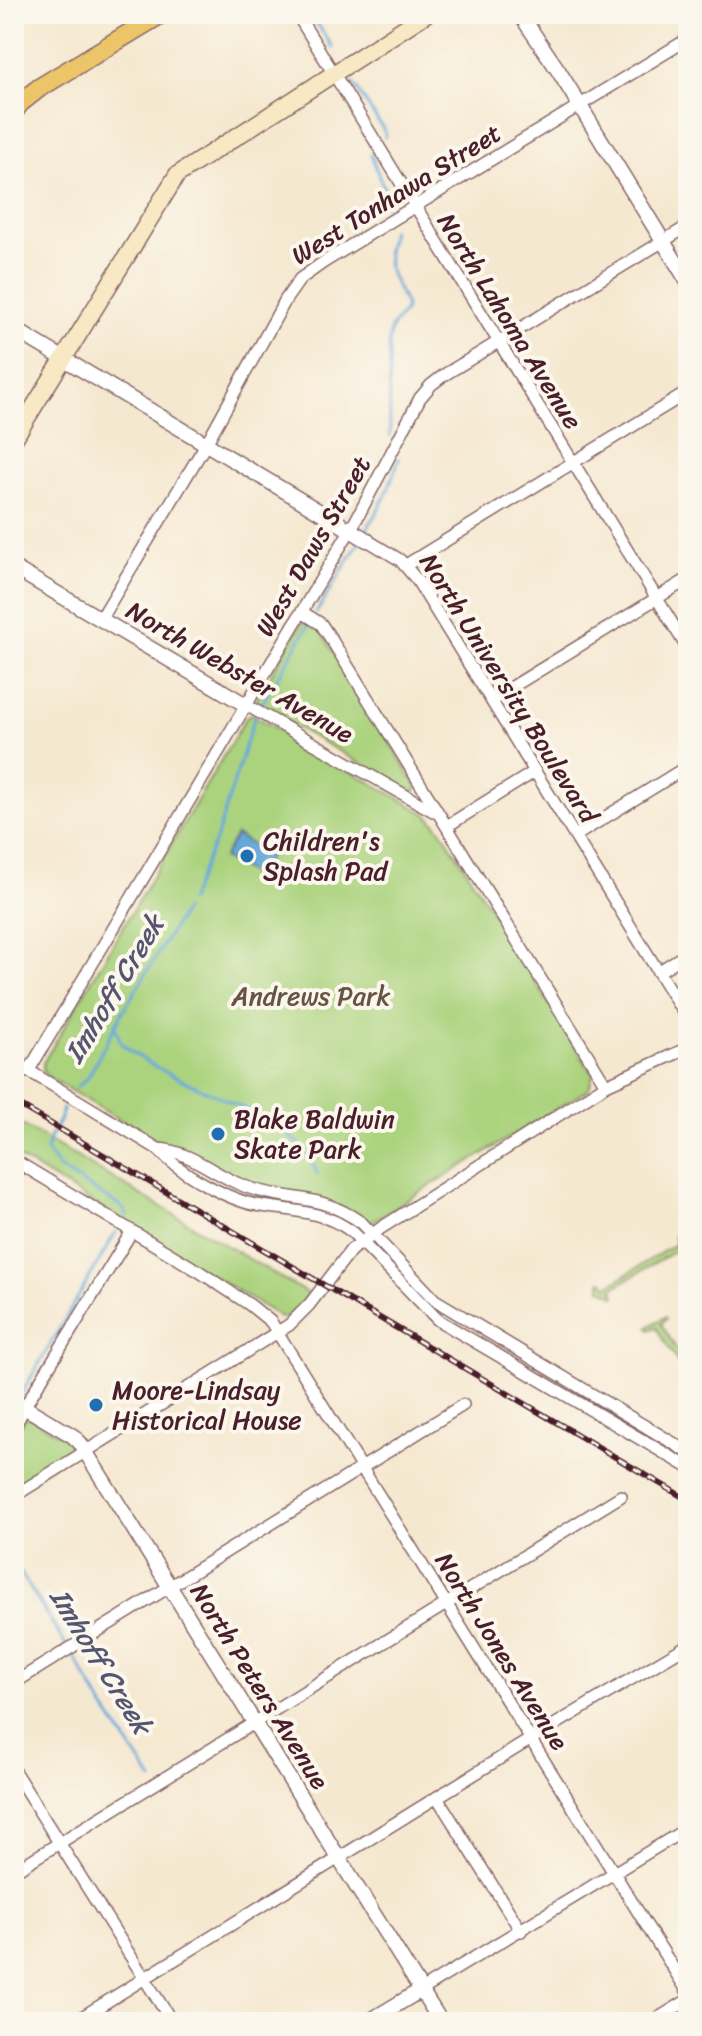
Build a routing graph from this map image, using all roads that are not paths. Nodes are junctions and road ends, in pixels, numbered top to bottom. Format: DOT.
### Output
graph roads {
  1 [pos="161,14"];
  2 [pos="297,14"];
  3 [pos="426,14"];
  4 [pos="520,14"];
  5 [pos="688,39"];
  6 [pos="333,73"];
  7 [pos="16,104"];
  8 [pos="579,105"];
  9 [pos="413,206"];
  10 [pos="688,226"];
  11 [pos="663,241"];
  12 [pos="688,282"];
  13 [pos="14,329"];
  14 [pos="498,342"];
  15 [pos="63,359"];
  16 [pos="688,392"];
  17 [pos="14,439"];
  18 [pos="206,444"];
  19 [pos="571,462"];
  20 [pos="358,535"];
  21 [pos="406,565"];
  22 [pos="14,568"];
  23 [pos="688,579"];
  24 [pos="657,598"];
  25 [pos="302,612"];
  26 [pos="100,620"];
  27 [pos="688,649"];
  28 [pos="491,700"];
  29 [pos="246,705"];
  30 [pos="688,766"];
  31 [pos="534,772"];
  32 [pos="444,822"];
  33 [pos="575,836"];
  34 [pos="688,953"];
  35 [pos="658,972"];
  36 [pos="688,1020"];
  37 [pos="688,1048"];
  38 [pos="14,1062"];
  39 [pos="28,1072"];
  40 [pos="606,1085"];
  41 [pos="14,1160"];
  42 [pos="132,1231"];
  43 [pos="367,1238"];
  44 [pos="278,1333"];
  45 [pos="20,1404"];
  46 [pos="463,1405"];
  47 [pos="14,1428"];
  48 [pos="86,1451"];
  49 [pos="688,1452"];
  50 [pos="688,1467"];
  51 [pos="363,1468"];
  52 [pos="14,1496"];
  53 [pos="621,1496"];
  54 [pos="170,1587"];
  55 [pos="446,1603"];
  56 [pos="688,1645"];
  57 [pos="14,1683"];
  58 [pos="254,1722"];
  59 [pos="531,1739"];
  60 [pos="14,1771"];
  61 [pos="437,1797"];
  62 [pos="688,1828"];
  63 [pos="59,1843"];
  64 [pos="339,1857"];
  65 [pos="14,1871"];
  66 [pos="614,1873"];
  67 [pos="521,1931"];
  68 [pos="145,1979"];
  69 [pos="421,1990"];
  70 [pos="688,1992"];
  71 [pos="688,2000"];
  72 [pos="74,2022"];
  73 [pos="172,2022"];
  74 [pos="368,2022"];
  75 [pos="441,2022"];
  76 [pos="652,2022"];
  1 -- 7 [label="main road"];
  2 -- 6 [label="street, North Lahoma Avenue"];
  3 -- 6 [label="main road"];
  4 -- 8 [label="street"];
  5 -- 8 [label="street, West Tonhawa Street"];
  6 -- 9 [label="street, North Lahoma Avenue"];
  6 -- 15 [label="main road"];
  8 -- 9 [label="street, West Tonhawa Street"];
  8 -- 11 [label="street"];
  9 -- 14 [label="street, North Lahoma Avenue"];
  9 -- 18 [label="street, West Tonhawa Street"];
  10 -- 11 [label="street, West Daws Street"];
  11 -- 12 [label="street"];
  11 -- 14 [label="street, West Daws Street"];
  13 -- 15 [label="street, North University Boulevard"];
  14 -- 19 [label="street, North Lahoma Avenue"];
  14 -- 20 [label="street, West Daws Street"];
  15 -- 17 [label="main road"];
  15 -- 18 [label="street, North University Boulevard"];
  16 -- 19 [label="street"];
  18 -- 20 [label="street, North University Boulevard"];
  18 -- 26 [label="street, West Tonhawa Street"];
  19 -- 21 [label="street"];
  19 -- 24 [label="street, North Lahoma Avenue"];
  20 -- 21 [label="street, North University Boulevard"];
  20 -- 25 [label="street, West Daws Street"];
  21 -- 28 [label="street, North University Boulevard"];
  22 -- 26 [label="street, North Webster Avenue"];
  23 -- 24 [label="street"];
  24 -- 27 [label="street, North Lahoma Avenue"];
  24 -- 28 [label="street"];
  25 -- 29 [label="street, West Daws Street"];
  25 -- 32 [label="street"];
  26 -- 29 [label="street, North Webster Avenue"];
  28 -- 31 [label="street, North University Boulevard"];
  29 -- 32 [label="street, North Webster Avenue"];
  29 -- 39 [label="street, West Daws Street"];
  30 -- 33 [label="street"];
  31 -- 32 [label="street"];
  31 -- 33 [label="street, North University Boulevard"];
  32 -- 40 [label="street"];
  33 -- 35 [label="street, North University Boulevard"];
  34 -- 35 [label="street"];
  35 -- 36 [label="street, North University Boulevard"];
  37 -- 40 [label="street"];
  38 -- 39 [label="street"];
  39 -- 43 [label="street"];
  40 -- 43 [label="street"];
  41 -- 42 [label="street, North Jones Avenue"];
  42 -- 44 [label="street, North Jones Avenue"];
  42 -- 45 [label="street"];
  43 -- 44 [label="street"];
  43 -- 49 [label="street"];
  43 -- 50 [label="street"];
  44 -- 48 [label="street"];
  44 -- 51 [label="street, North Jones Avenue"];
  45 -- 47 [label="street"];
  45 -- 48 [label="street, North Peters Avenue"];
  46 -- 51 [label="street"];
  48 -- 52 [label="street"];
  48 -- 54 [label="street, North Peters Avenue"];
  51 -- 54 [label="street"];
  51 -- 55 [label="street, North Jones Avenue"];
  53 -- 55 [label="street"];
  54 -- 57 [label="street"];
  54 -- 58 [label="street, North Peters Avenue"];
  55 -- 58 [label="street"];
  55 -- 59 [label="street, North Jones Avenue"];
  56 -- 59 [label="street"];
  58 -- 63 [label="street"];
  58 -- 64 [label="street, North Peters Avenue"];
  59 -- 61 [label="street"];
  59 -- 66 [label="street, North Jones Avenue"];
  60 -- 63 [label="street"];
  61 -- 64 [label="street"];
  61 -- 67 [label="street"];
  62 -- 66 [label="street"];
  63 -- 65 [label="street"];
  63 -- 68 [label="street"];
  64 -- 68 [label="street"];
  64 -- 69 [label="street, North Peters Avenue"];
  66 -- 67 [label="street"];
  66 -- 70 [label="street, North Jones Avenue"];
  67 -- 69 [label="street"];
  68 -- 72 [label="street"];
  68 -- 73 [label="street"];
  69 -- 74 [label="street"];
  69 -- 75 [label="street, North Peters Avenue"];
  71 -- 76 [label="street"];
}
